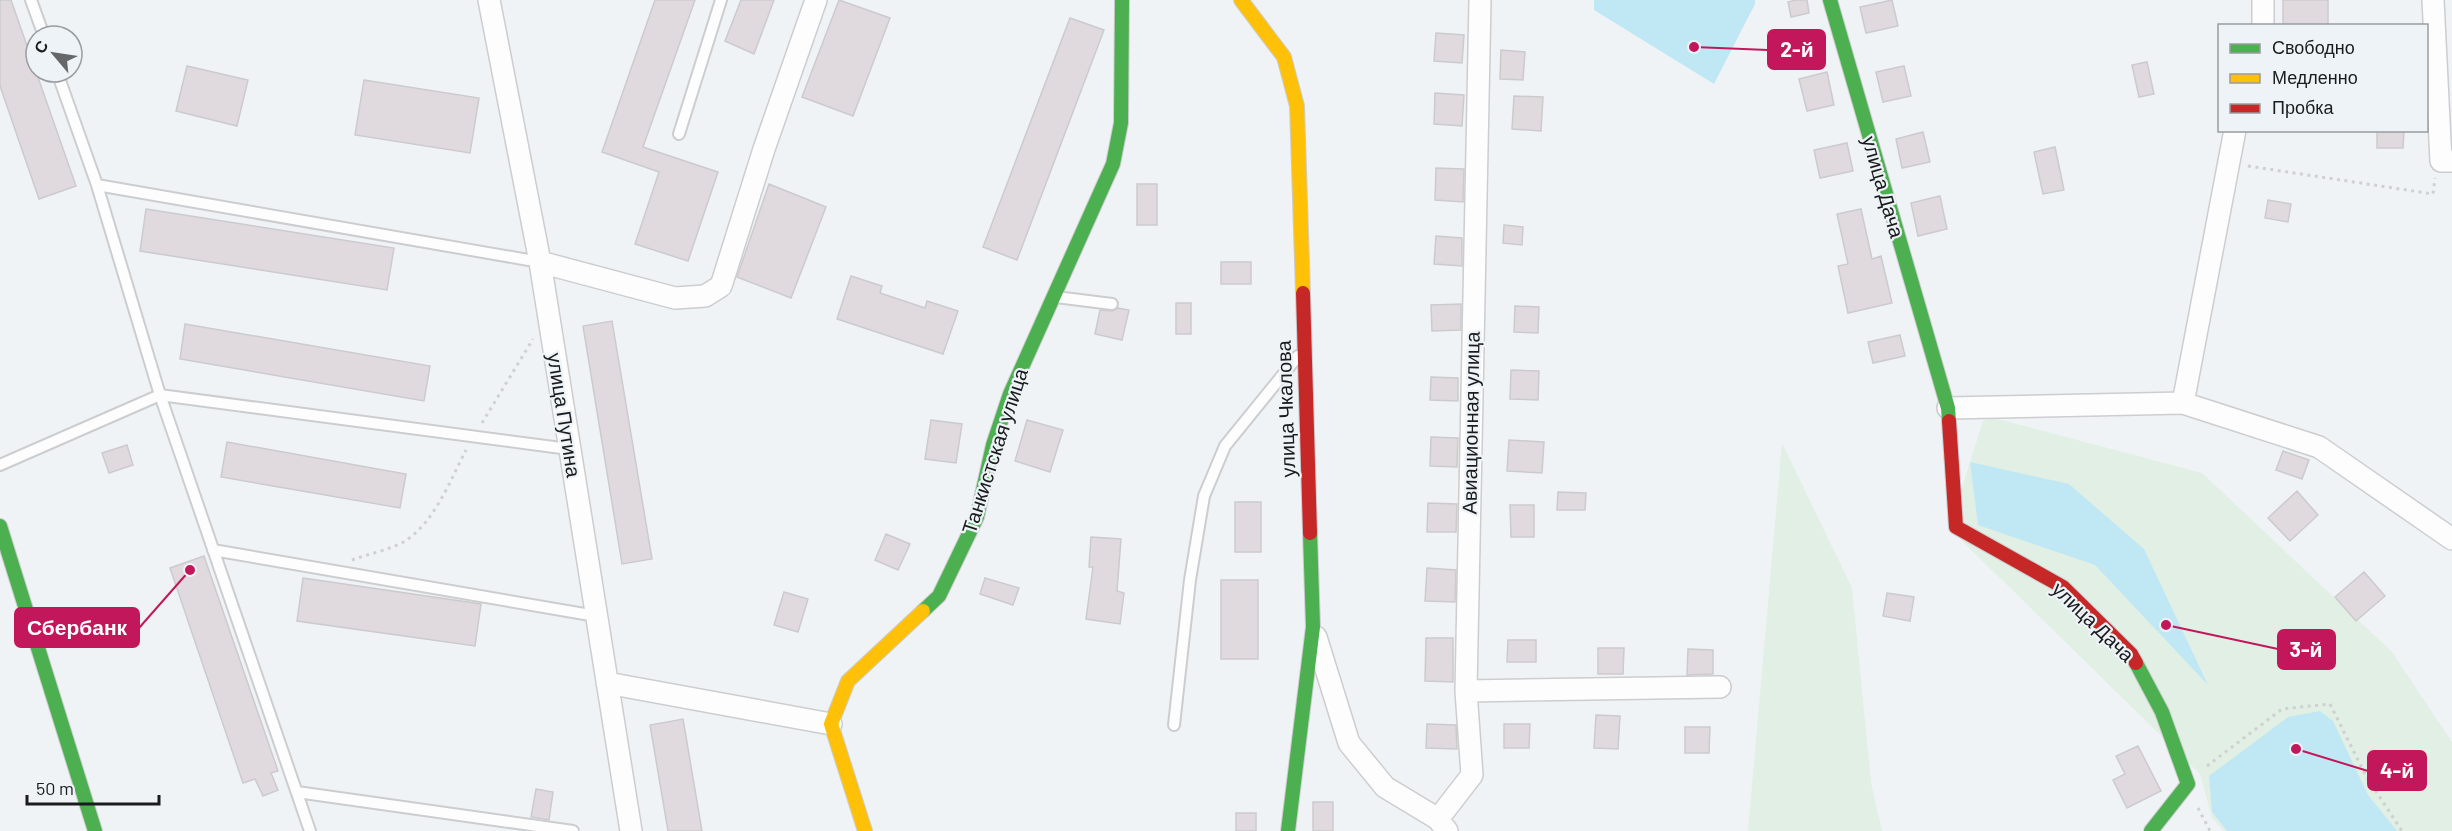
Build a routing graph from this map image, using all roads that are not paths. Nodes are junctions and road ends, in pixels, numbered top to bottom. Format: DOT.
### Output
graph roads {
  1 [pos="31,0"];
  2 [pos="489,0"];
  3 [pos="722,0"];
  4 [pos="816,0"];
  5 [pos="1122,0"];
  6 [pos="1241,0"];
  7 [pos="1480,0"];
  8 [pos="1830,0"];
  9 [pos="2263,0"];
  10 [pos="2433,0"];
  11 [pos="40,24"];
  12 [pos="2263,24"];
  13 [pos="61,84"];
  14 [pos="2235,132"];
  15 [pos="679,134"];
  16 [pos="2446,161"];
  17 [pos="97,186"];
  18 [pos="540,262"];
  19 [pos="1053,296"];
  20 [pos="1112,304"];
  21 [pos="1304,349"];
  22 [pos="160,395"];
  23 [pos="2183,403"];
  24 [pos="1948,408"];
  25 [pos="569,449"];
  26 [pos="0,465"];
  27 [pos="0,526"];
  28 [pos="2452,539"];
  29 [pos="213,550"];
  30 [pos="596,616"];
  31 [pos="1313,627"];
  32 [pos="607,684"];
  33 [pos="1720,687"];
  34 [pos="1466,691"];
  35 [pos="831,724"];
  36 [pos="1174,725"];
  37 [pos="297,792"];
  38 [pos="1443,825"];
  39 [pos="95,831"];
  40 [pos="310,831"];
  41 [pos="573,831"];
  42 [pos="631,831"];
  43 [pos="865,831"];
  44 [pos="1288,831"];
  45 [pos="2151,831"];
  1 -- 11 [label="lane"];
  2 -- 18 [label="street, улица Путина"];
  3 -- 15 [label="lane"];
  4 -- 18 [label="street"];
  5 -- 19 [label="street, Танкистская улица"];
  6 -- 21 [label="street, улица Чкалова"];
  7 -- 34 [label="street, Авиационная улица"];
  8 -- 24 [label="street, улица Дача"];
  9 -- 12 [label="street"];
  10 -- 16 [label="street"];
  13 -- 17 [label="lane"];
  14 -- 23 [label="street"];
  17 -- 18 [label="lane"];
  17 -- 22 [label="lane"];
  18 -- 25 [label="street, улица Путина"];
  19 -- 20 [label="lane"];
  19 -- 35 [label="street, Танкистская улица"];
  21 -- 31 [label="street, улица Чкалова"];
  21 -- 36 [label="lane"];
  22 -- 25 [label="lane"];
  22 -- 26 [label="lane"];
  22 -- 29 [label="lane"];
  23 -- 24 [label="street"];
  23 -- 28 [label="street"];
  24 -- 45 [label="street, улица Дача"];
  25 -- 30 [label="street, улица Путина"];
  27 -- 39 [label="street"];
  29 -- 30 [label="lane"];
  29 -- 37 [label="lane"];
  30 -- 32 [label="street, улица Путина"];
  31 -- 38 [label="street"];
  31 -- 44 [label="street, улица Чкалова"];
  32 -- 35 [label="street"];
  32 -- 42 [label="street, улица Путина"];
  33 -- 34 [label="street"];
  34 -- 38 [label="street, Авиационная улица"];
  35 -- 43 [label="street"];
  37 -- 40 [label="lane"];
  37 -- 41 [label="lane"];
}
